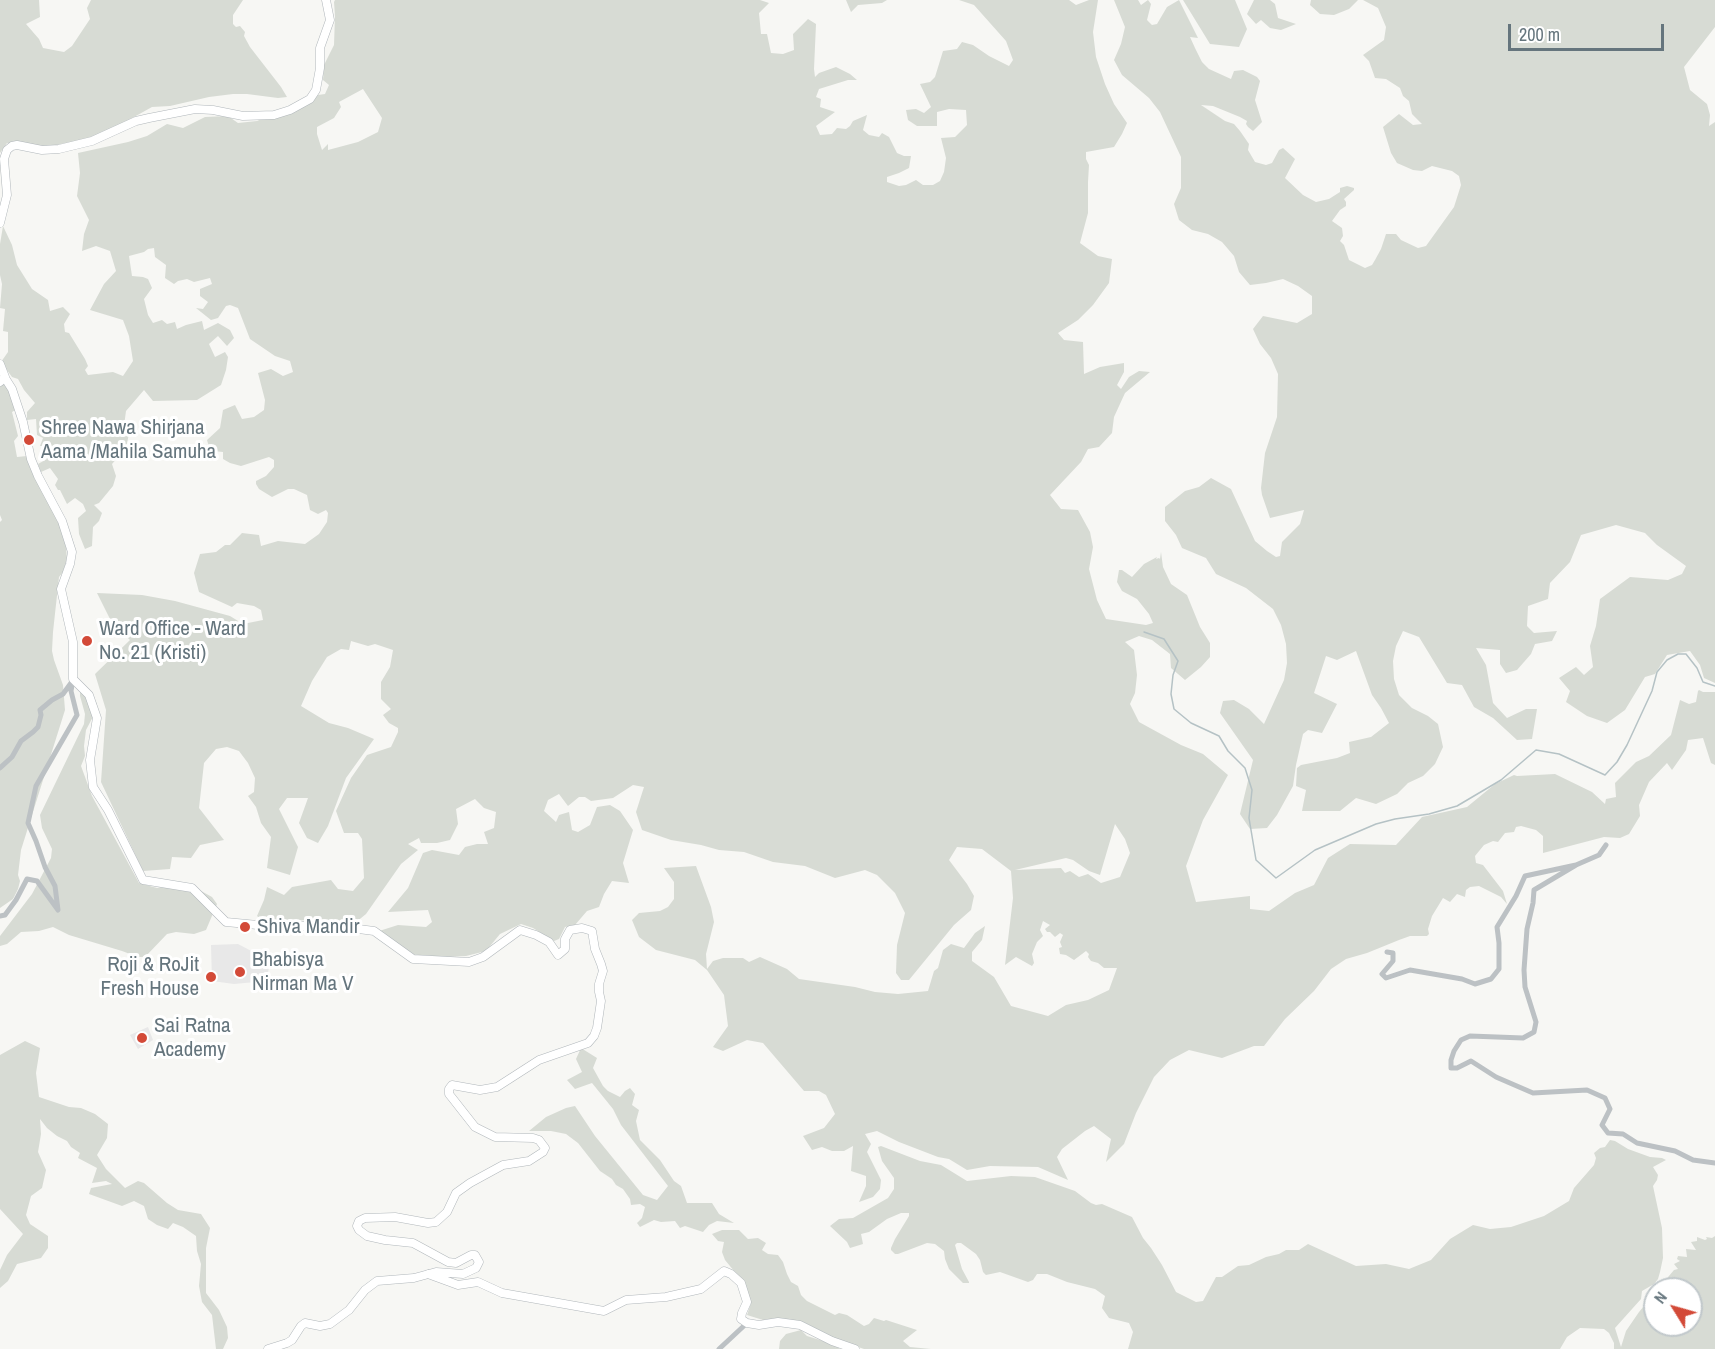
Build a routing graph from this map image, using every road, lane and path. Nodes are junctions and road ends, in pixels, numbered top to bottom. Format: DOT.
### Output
graph roads {
  1 [pos="326,0"];
  2 [pos="0,223"];
  3 [pos="0,364"];
  4 [pos="2,380"];
  5 [pos="72,681"];
  6 [pos="0,768"];
  7 [pos="1606,845"];
  8 [pos="1576,865"];
  9 [pos="0,916"];
  10 [pos="1387,952"];
  11 [pos="1715,1163"];
  12 [pos="427,1273"];
  13 [pos="747,1323"];
  14 [pos="268,1349"];
  15 [pos="719,1349"];
  16 [pos="855,1349"];
  1 -- 2 [label="street"];
  3 -- 4 [label="street"];
  4 -- 5 [label="street"];
  5 -- 6 [label="street"];
  5 -- 9 [label="street"];
  5 -- 12 [label="street"];
  7 -- 8 [label="street"];
  8 -- 10 [label="street"];
  8 -- 11 [label="street"];
  12 -- 13 [label="street"];
  12 -- 14 [label="street"];
  13 -- 15 [label="street"];
  13 -- 16 [label="street"];
}
